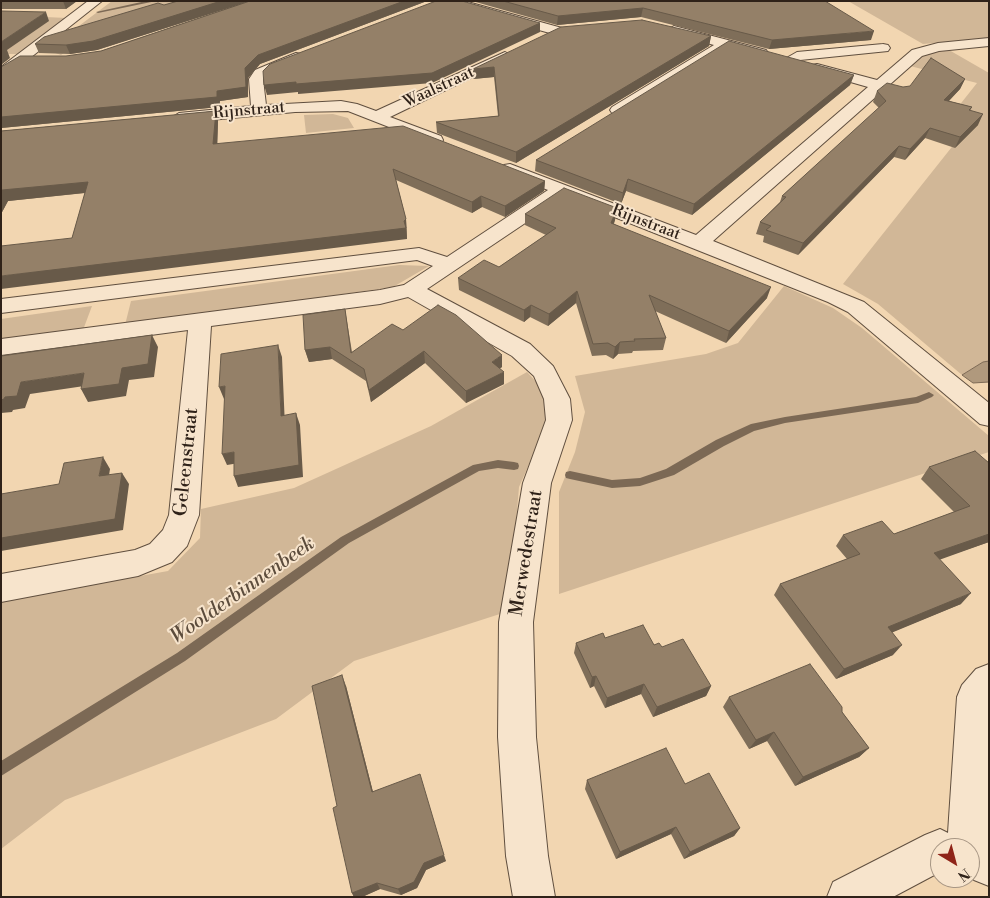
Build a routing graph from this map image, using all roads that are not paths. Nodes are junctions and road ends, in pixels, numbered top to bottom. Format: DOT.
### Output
graph roads {
  1 [pos="96,1"];
  2 [pos="443,2"];
  3 [pos="60,15"];
  4 [pos="78,15"];
  5 [pos="660,27"];
  6 [pos="574,29"];
  7 [pos="557,31"];
  8 [pos="539,40"];
  9 [pos="989,42"];
  10 [pos="725,44"];
  11 [pos="521,48"];
  12 [pos="883,48"];
  13 [pos="311,52"];
  14 [pos="781,58"];
  15 [pos="21,59"];
  16 [pos="46,60"];
  17 [pos="1,74"];
  18 [pos="880,86"];
  19 [pos="259,110"];
  20 [pos="377,117"];
  21 [pos="166,119"];
  22 [pos="600,120"];
  23 [pos="447,144"];
  24 [pos="491,162"];
  25 [pos="534,162"];
  26 [pos="518,172"];
  27 [pos="561,190"];
  28 [pos="699,244"];
  29 [pos="449,265"];
  30 [pos="410,290"];
  31 [pos="108,293"];
  32 [pos="1,306"];
  33 [pos="200,320"];
  34 [pos="101,333"];
  35 [pos="1,347"];
  36 [pos="989,417"];
  37 [pos="1,588"];
  38 [pos="989,681"];
  39 [pos="961,838"];
  40 [pos="930,863"];
  41 [pos="534,897"];
  42 [pos="848,897"];
  1 -- 4 [label="street"];
  2 -- 7 [label="street"];
  3 -- 4 [label="street"];
  4 -- 15 [label="street"];
  5 -- 10 [label="street"];
  6 -- 7 [label="street"];
  7 -- 8 [label="street"];
  9 -- 18 [label="street"];
  10 -- 14 [label="street"];
  10 -- 22 [label="street"];
  11 -- 20 [label="street, Waalstraat"];
  12 -- 14 [label="street"];
  13 -- 19 [label="street"];
  14 -- 18 [label="street"];
  15 -- 16 [label="street"];
  15 -- 17 [label="street"];
  18 -- 28 [label="street"];
  19 -- 20 [label="street, Rijnstraat"];
  19 -- 21 [label="street, Rijnstraat"];
  20 -- 23 [label="street, Rijnstraat"];
  24 -- 26 [label="street, Rijnstraat"];
  25 -- 26 [label="street"];
  26 -- 27 [label="street, Rijnstraat"];
  27 -- 28 [label="street, Rijnstraat"];
  27 -- 29 [label="street"];
  28 -- 36 [label="street, Rijnstraat"];
  29 -- 30 [label="street"];
  29 -- 31 [label="street"];
  30 -- 33 [label="street"];
  30 -- 41 [label="street, Merwedestraat"];
  31 -- 32 [label="street"];
  31 -- 34 [label="street"];
  33 -- 34 [label="street"];
  33 -- 37 [label="street, Geleenstraat"];
  34 -- 35 [label="street"];
  38 -- 39 [label="street"];
  40 -- 42 [label="street"];
}
